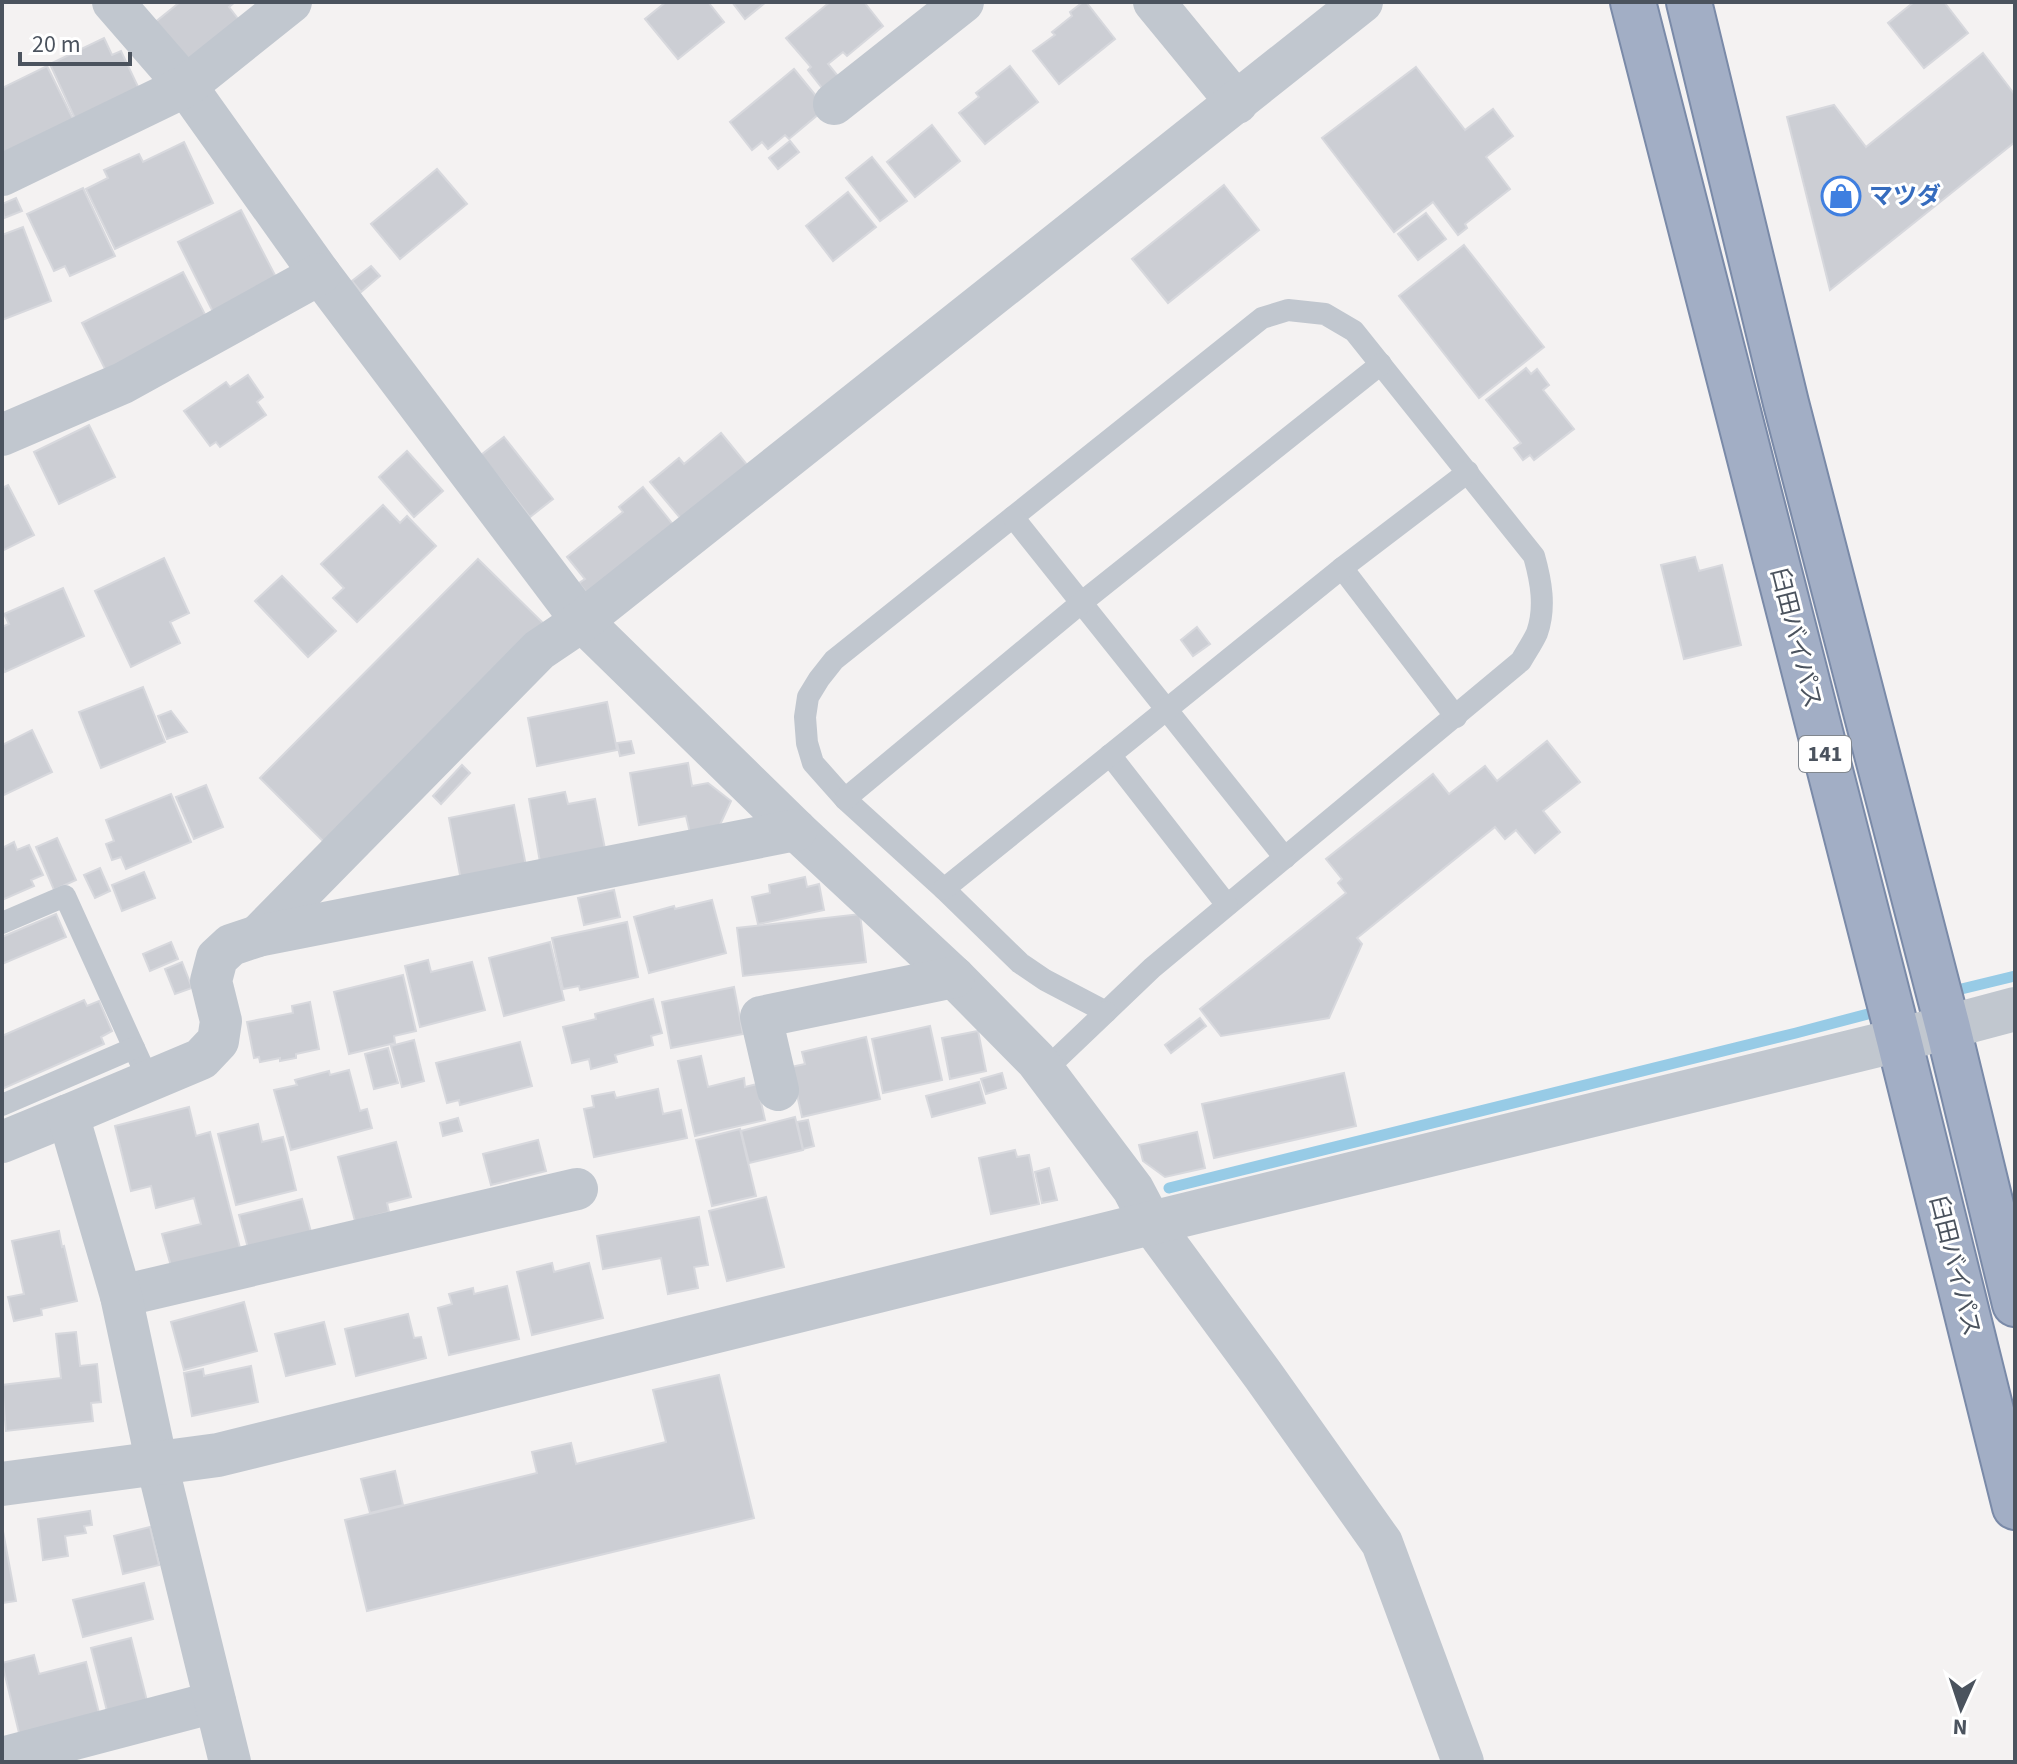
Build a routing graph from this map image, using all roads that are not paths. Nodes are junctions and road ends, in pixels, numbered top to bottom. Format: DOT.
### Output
graph roads {
  1 [pos="113,2"];
  2 [pos="291,2"];
  3 [pos="963,2"];
  4 [pos="1154,2"];
  5 [pos="1362,2"];
  6 [pos="1633,2"];
  7 [pos="1689,2"];
  8 [pos="186,86"];
  9 [pos="1237,103"];
  10 [pos="834,104"];
  11 [pos="2,175"];
  12 [pos="320,274"];
  13 [pos="1381,364"];
  14 [pos="2,435"];
  15 [pos="1468,472"];
  16 [pos="1013,517"];
  17 [pos="1342,568"];
  18 [pos="1081,603"];
  19 [pos="582,621"];
  20 [pos="1167,711"];
  21 [pos="1456,717"];
  22 [pos="1110,755"];
  23 [pos="845,799"];
  24 [pos="796,830"];
  25 [pos="1285,858"];
  26 [pos="944,889"];
  27 [pos="1227,905"];
  28 [pos="2,923"];
  29 [pos="258,936"];
  30 [pos="954,977"];
  31 [pos="2015,1009"];
  32 [pos="1106,1012"];
  33 [pos="1948,1028"];
  34 [pos="1899,1040"];
  35 [pos="141,1064"];
  36 [pos="1043,1072"];
  37 [pos="778,1090"];
  38 [pos="2,1105"];
  39 [pos="68,1115"];
  40 [pos="2,1142"];
  41 [pos="577,1189"];
  42 [pos="1151,1223"];
  43 [pos="121,1296"];
  44 [pos="2015,1304"];
  45 [pos="157,1464"];
  46 [pos="2,1484"];
  47 [pos="2015,1507"];
  48 [pos="215,1702"];
  49 [pos="2,1758"];
  50 [pos="230,1762"];
  51 [pos="1463,1762"];
  1 -- 8 [label="street"];
  2 -- 8 [label="street"];
  3 -- 10 [label="street"];
  4 -- 9 [label="street"];
  5 -- 9 [label="street"];
  6 -- 34 [label="highway, 臼田バイパス / 141"];
  7 -- 33 [label="highway, 臼田バイパス / 141"];
  8 -- 11 [label="street"];
  8 -- 12 [label="street"];
  9 -- 19 [label="street"];
  12 -- 14 [label="street"];
  12 -- 19 [label="street"];
  13 -- 15 [label="lane"];
  13 -- 16 [label="lane"];
  13 -- 18 [label="lane"];
  15 -- 17 [label="lane"];
  15 -- 21 [label="lane"];
  16 -- 18 [label="lane"];
  16 -- 23 [label="lane"];
  17 -- 20 [label="lane"];
  17 -- 21 [label="lane"];
  18 -- 20 [label="lane"];
  18 -- 23 [label="lane"];
  19 -- 24 [label="street"];
  19 -- 29 [label="street"];
  20 -- 22 [label="lane"];
  20 -- 25 [label="lane"];
  21 -- 25 [label="lane"];
  22 -- 26 [label="lane"];
  22 -- 27 [label="lane"];
  23 -- 26 [label="lane"];
  24 -- 29 [label="street"];
  24 -- 30 [label="street"];
  25 -- 27 [label="lane"];
  26 -- 32 [label="lane"];
  27 -- 32 [label="lane"];
  28 -- 35 [label="lane"];
  29 -- 35 [label="street"];
  30 -- 36 [label="street"];
  30 -- 37 [label="street"];
  31 -- 33 [label="street"];
  32 -- 36 [label="lane"];
  33 -- 34 [label="street"];
  33 -- 44 [label="highway, 臼田バイパス / 141"];
  34 -- 42 [label="street"];
  34 -- 47 [label="highway, 臼田バイパス / 141"];
  35 -- 38 [label="lane"];
  35 -- 39 [label="street"];
  36 -- 42 [label="street"];
  39 -- 40 [label="street"];
  39 -- 43 [label="street"];
  41 -- 43 [label="street"];
  42 -- 45 [label="street"];
  42 -- 51 [label="street"];
  43 -- 45 [label="street"];
  45 -- 46 [label="street"];
  45 -- 48 [label="street"];
  48 -- 49 [label="street"];
  48 -- 50 [label="street"];
}
